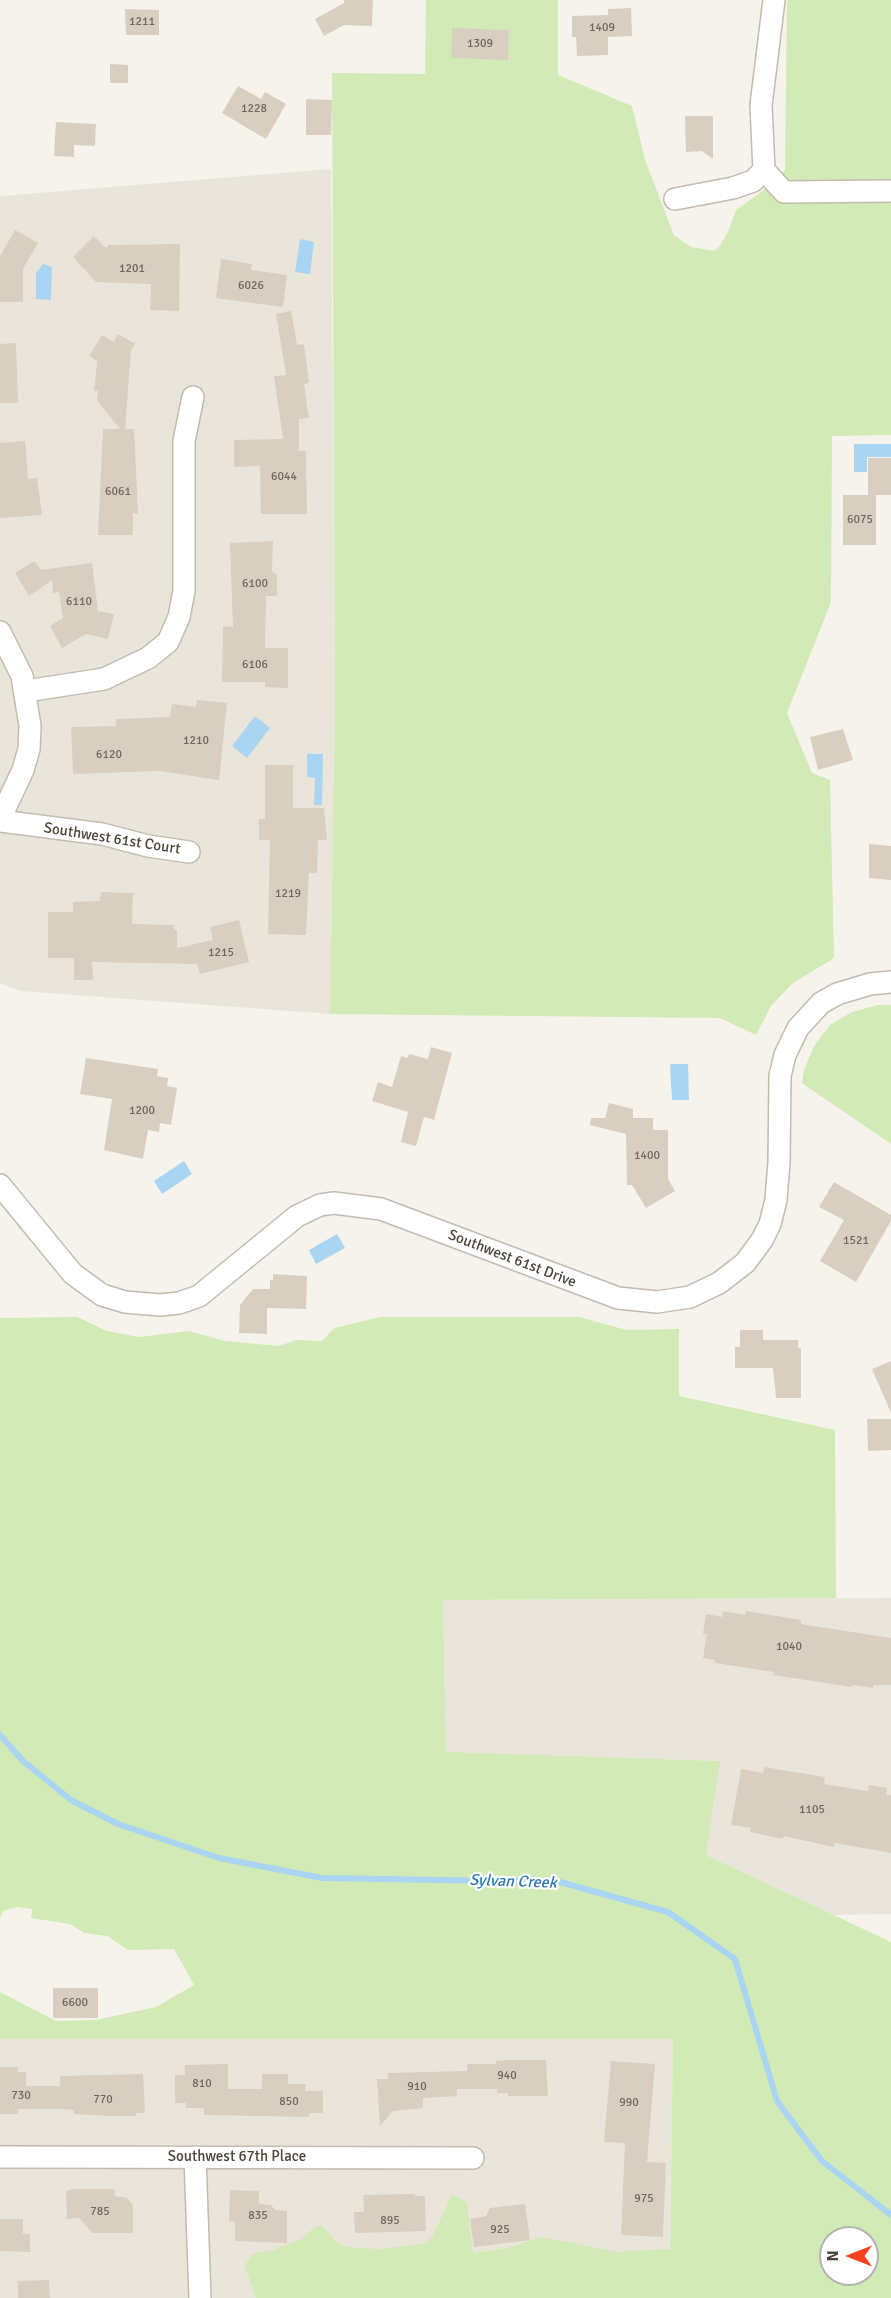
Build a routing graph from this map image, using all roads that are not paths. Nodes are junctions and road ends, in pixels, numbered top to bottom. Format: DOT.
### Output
graph roads {
  1 [pos="774,0"];
  2 [pos="764,170"];
  3 [pos="891,192"];
  4 [pos="675,199"];
  5 [pos="193,398"];
  6 [pos="0,632"];
  7 [pos="26,691"];
  8 [pos="0,820"];
  9 [pos="189,852"];
  10 [pos="891,982"];
  11 [pos="0,1185"];
  12 [pos="0,2157"];
  13 [pos="195,2157"];
  14 [pos="473,2158"];
  15 [pos="200,2298"];
  1 -- 2 [label="street"];
  2 -- 3 [label="street"];
  2 -- 4 [label="street"];
  5 -- 7 [label="street"];
  6 -- 7 [label="street"];
  7 -- 8 [label="street"];
  8 -- 9 [label="street, Southwest 61st Court"];
  10 -- 11 [label="street, Southwest 61st Drive"];
  12 -- 13 [label="street, Southwest 67th Place"];
  13 -- 14 [label="street, Southwest 67th Place"];
  13 -- 15 [label="street"];
}
